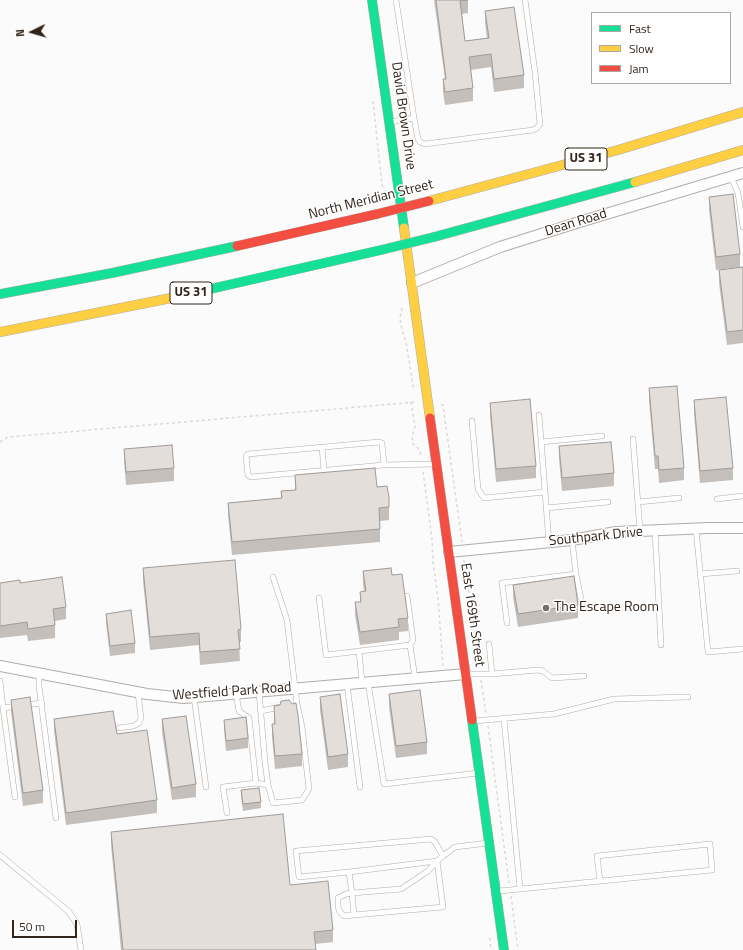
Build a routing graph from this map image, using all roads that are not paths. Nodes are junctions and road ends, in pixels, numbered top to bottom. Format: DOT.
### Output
graph roads {
  1 [pos="372,0"];
  2 [pos="396,0"];
  3 [pos="525,0"];
  4 [pos="743,112"];
  5 [pos="414,118"];
  6 [pos="389,122"];
  7 [pos="743,150"];
  8 [pos="743,173"];
  9 [pos="731,177"];
  10 [pos="743,227"];
  11 [pos="412,283"];
  12 [pos="0,294"];
  13 [pos="0,332"];
  14 [pos="539,415"];
  15 [pos="472,421"];
  16 [pos="602,436"];
  17 [pos="632,438"];
  18 [pos="541,442"];
  19 [pos="322,447"];
  20 [pos="436,464"];
  21 [pos="384,465"];
  22 [pos="324,470"];
  23 [pos="545,492"];
  24 [pos="743,496"];
  25 [pos="679,498"];
  26 [pos="717,499"];
  27 [pos="608,502"];
  28 [pos="638,502"];
  29 [pos="546,508"];
  30 [pos="743,528"];
  31 [pos="696,529"];
  32 [pos="640,531"];
  33 [pos="655,531"];
  34 [pos="572,540"];
  35 [pos="549,542"];
  36 [pos="449,552"];
  37 [pos="737,571"];
  38 [pos="576,574"];
  39 [pos="700,574"];
  40 [pos="273,577"];
  41 [pos="407,596"];
  42 [pos="319,598"];
  43 [pos="583,608"];
  44 [pos="507,623"];
  45 [pos="489,644"];
  46 [pos="410,645"];
  47 [pos="661,645"];
  48 [pos="743,649"];
  49 [pos="359,651"];
  50 [pos="1,668"];
  51 [pos="39,674"];
  52 [pos="466,674"];
  53 [pos="492,674"];
  54 [pos="584,676"];
  55 [pos="415,678"];
  56 [pos="0,681"];
  57 [pos="365,682"];
  58 [pos="347,684"];
  59 [pos="295,688"];
  60 [pos="259,692"];
  61 [pos="138,693"];
  62 [pos="236,694"];
  63 [pos="194,697"];
  64 [pos="688,697"];
  65 [pos="42,703"];
  66 [pos="297,704"];
  67 [pos="290,705"];
  68 [pos="282,707"];
  69 [pos="3,708"];
  70 [pos="261,711"];
  71 [pos="504,719"];
  72 [pos="473,721"];
  73 [pos="119,728"];
  74 [pos="479,772"];
  75 [pos="256,783"];
  76 [pos="268,785"];
  77 [pos="206,787"];
  78 [pos="360,787"];
  79 [pos="15,797"];
  80 [pos="227,813"];
  81 [pos="56,818"];
  82 [pos="489,842"];
  83 [pos="0,855"];
  84 [pos="443,856"];
  85 [pos="437,861"];
  86 [pos="349,872"];
  87 [pos="600,881"];
  88 [pos="520,889"];
  89 [pos="497,891"];
  90 [pos="352,893"];
  91 [pos="354,915"];
  92 [pos="81,950"];
  93 [pos="504,950"];
  1 -- 6 [label="main road, David Brown Drive"];
  2 -- 5 [label="lane"];
  3 -- 5 [label="lane"];
  4 -- 12 [label="main road, North Meridian Street / US 31, bridge"];
  5 -- 6 [label="lane"];
  6 -- 11 [label="main road, David Brown Drive"];
  7 -- 13 [label="main road, US 31, bridge"];
  8 -- 9 [label="street, Dean Road"];
  9 -- 10 [label="lane"];
  9 -- 11 [label="street, Dean Road"];
  11 -- 20 [label="main road, East 169th Street"];
  14 -- 18 [label="lane"];
  15 -- 23 [label="lane"];
  16 -- 18 [label="lane"];
  17 -- 28 [label="lane"];
  18 -- 23 [label="lane"];
  19 -- 21 [label="lane"];
  19 -- 22 [label="lane"];
  19 -- 22 [label="lane"];
  20 -- 21 [label="lane"];
  20 -- 36 [label="main road, East 169th Street"];
  21 -- 22 [label="lane"];
  23 -- 29 [label="lane"];
  24 -- 26 [label="lane"];
  25 -- 28 [label="lane"];
  27 -- 29 [label="lane"];
  28 -- 32 [label="lane"];
  29 -- 35 [label="lane"];
  30 -- 31 [label="street, Southpark Drive"];
  31 -- 33 [label="street, Southpark Drive"];
  31 -- 39 [label="lane"];
  32 -- 33 [label="street, Southpark Drive"];
  32 -- 34 [label="street, Southpark Drive"];
  33 -- 47 [label="lane"];
  34 -- 35 [label="street, Southpark Drive"];
  34 -- 38 [label="lane"];
  35 -- 36 [label="street, Southpark Drive"];
  36 -- 52 [label="main road, East 169th Street"];
  37 -- 39 [label="lane"];
  38 -- 43 [label="lane"];
  38 -- 44 [label="lane"];
  39 -- 48 [label="lane"];
  40 -- 59 [label="lane"];
  41 -- 46 [label="lane"];
  42 -- 49 [label="lane"];
  45 -- 53 [label="lane"];
  46 -- 49 [label="lane"];
  46 -- 55 [label="lane"];
  49 -- 57 [label="lane"];
  50 -- 51 [label="street, Westfield Park Road"];
  51 -- 61 [label="street, Westfield Park Road"];
  51 -- 65 [label="lane"];
  52 -- 53 [label="lane"];
  52 -- 55 [label="street, Westfield Park Road"];
  52 -- 72 [label="main road, East 169th Street"];
  53 -- 54 [label="lane"];
  55 -- 57 [label="street, Westfield Park Road"];
  56 -- 69 [label="lane"];
  57 -- 58 [label="street, Westfield Park Road"];
  57 -- 74 [label="lane"];
  58 -- 59 [label="street, Westfield Park Road"];
  58 -- 78 [label="lane"];
  59 -- 60 [label="street, Westfield Park Road"];
  59 -- 66 [label="lane"];
  60 -- 62 [label="street, Westfield Park Road"];
  60 -- 70 [label="lane"];
  61 -- 63 [label="street, Westfield Park Road"];
  61 -- 73 [label="lane"];
  62 -- 63 [label="street, Westfield Park Road"];
  62 -- 75 [label="lane"];
  63 -- 77 [label="lane"];
  64 -- 71 [label="lane"];
  65 -- 69 [label="lane"];
  65 -- 81 [label="lane"];
  66 -- 67 [label="lane"];
  66 -- 76 [label="lane"];
  68 -- 70 [label="lane"];
  69 -- 79 [label="lane"];
  70 -- 76 [label="lane"];
  71 -- 72 [label="lane"];
  71 -- 88 [label="lane"];
  72 -- 74 [label="main road, East 169th Street"];
  74 -- 82 [label="main road, East 169th Street"];
  75 -- 76 [label="lane"];
  75 -- 80 [label="lane"];
  82 -- 84 [label="lane"];
  82 -- 89 [label="main road, East 169th Street"];
  83 -- 92 [label="lane"];
  84 -- 85 [label="lane"];
  84 -- 86 [label="lane"];
  85 -- 86 [label="lane"];
  85 -- 90 [label="lane"];
  85 -- 91 [label="lane"];
  86 -- 90 [label="lane"];
  87 -- 87 [label="lane"];
  87 -- 88 [label="lane"];
  88 -- 89 [label="lane"];
  89 -- 93 [label="main road, East 169th Street"];
  90 -- 91 [label="lane"];
  90 -- 91 [label="lane"];
}
